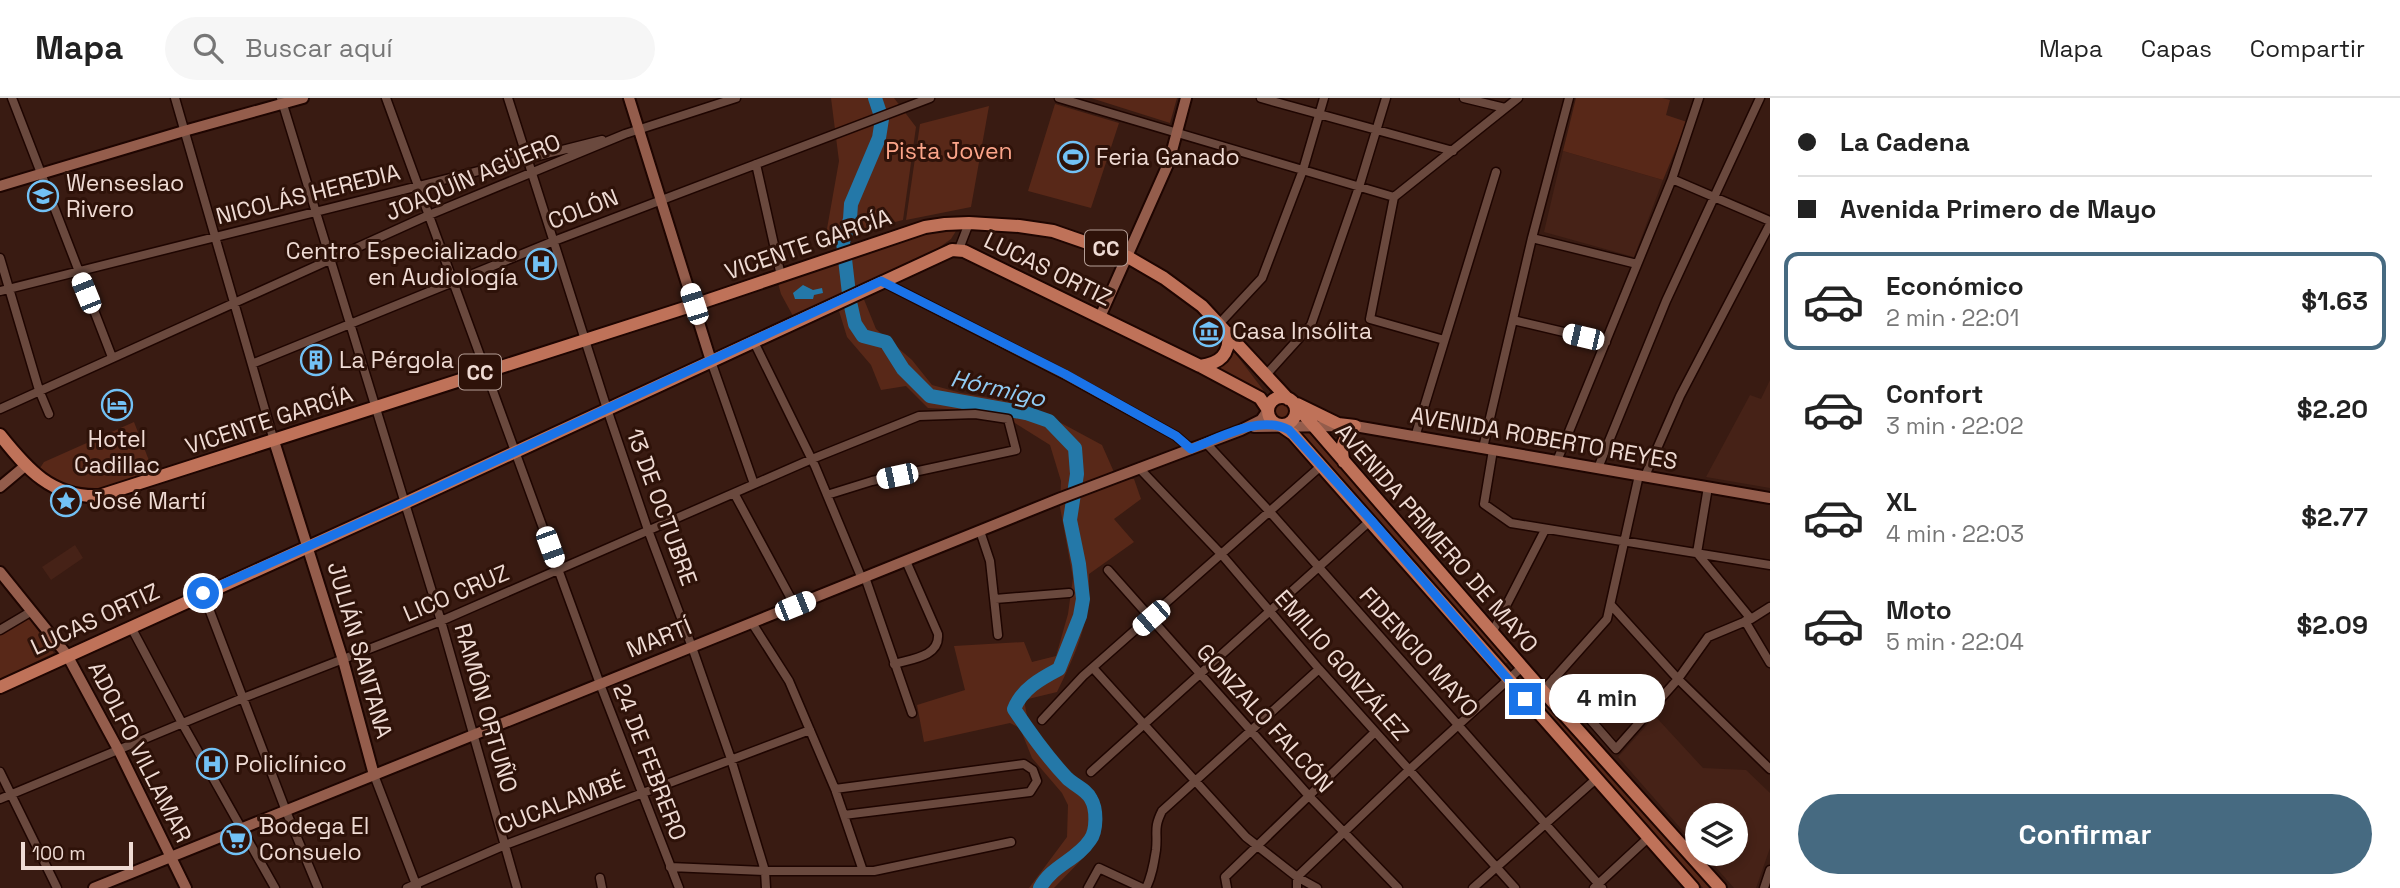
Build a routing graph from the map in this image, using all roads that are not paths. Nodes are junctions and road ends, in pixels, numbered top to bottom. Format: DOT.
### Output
graph roads {
  1 [pos="12,98"];
  2 [pos="175,98"];
  3 [pos="303,98"];
  4 [pos="386,98"];
  5 [pos="508,98"];
  6 [pos="629,98"];
  7 [pos="736,98"];
  8 [pos="930,98"];
  9 [pos="1059,98"];
  10 [pos="1186,98"];
  11 [pos="1263,98"];
  12 [pos="1324,98"];
  13 [pos="1386,98"];
  14 [pos="1466,98"];
  15 [pos="1569,98"];
  16 [pos="1697,98"];
  17 [pos="1760,98"];
  18 [pos="1516,99"];
  19 [pos="282,101"];
  20 [pos="1504,108"];
  21 [pos="1320,114"];
  22 [pos="1378,130"];
  23 [pos="184,131"];
  24 [pos="639,131"];
  25 [pos="1177,133"];
  26 [pos="625,134"];
  27 [pos="1452,151"];
  28 [pos="527,158"];
  29 [pos="756,164"];
  30 [pos="1303,170"];
  31 [pos="1496,172"];
  32 [pos="532,173"];
  33 [pos="41,174"];
  34 [pos="1672,179"];
  35 [pos="0,186"];
  36 [pos="418,186"];
  37 [pos="1359,187"];
  38 [pos="1394,197"];
  39 [pos="1714,197"];
  40 [pos="660,200"];
  41 [pos="317,213"];
  42 [pos="429,215"];
  43 [pos="1770,222"];
  44 [pos="969,223"];
  45 [pos="215,237"];
  46 [pos="1532,237"];
  47 [pos="554,241"];
  48 [pos="959,249"];
  49 [pos="1128,257"];
  50 [pos="0,258"];
  51 [pos="331,258"];
  52 [pos="1637,264"];
  53 [pos="78,272"];
  54 [pos="781,276"];
  55 [pos="453,281"];
  56 [pos="881,281"];
  57 [pos="5,290"];
  58 [pos="234,301"];
  59 [pos="694,304"];
  60 [pos="1100,317"];
  61 [pos="1513,320"];
  62 [pos="352,324"];
  63 [pos="1224,328"];
  64 [pos="583,339"];
  65 [pos="1444,340"];
  66 [pos="754,342"];
  67 [pos="1606,342"];
  68 [pos="112,357"];
  69 [pos="711,361"];
  70 [pos="252,365"];
  71 [pos="1200,366"];
  72 [pos="485,371"];
  73 [pos="1265,376"];
  74 [pos="39,390"];
  75 [pos="1290,400"];
  76 [pos="376,407"];
  77 [pos="0,409"];
  78 [pos="607,409"];
  79 [pos="1268,410"];
  80 [pos="49,414"];
  81 [pos="1280,425"];
  82 [pos="1311,425"];
  83 [pos="1355,426"];
  84 [pos="1241,430"];
  85 [pos="0,435"];
  86 [pos="1415,437"];
  87 [pos="274,441"];
  88 [pos="1206,443"];
  89 [pos="1191,449"];
  90 [pos="1488,449"];
  91 [pos="514,451"];
  92 [pos="812,459"];
  93 [pos="1557,461"];
  94 [pos="1344,462"];
  95 [pos="25,466"];
  96 [pos="1321,466"];
  97 [pos="1139,468"];
  98 [pos="1598,468"];
  99 [pos="1642,476"];
  100 [pos="754,484"];
  101 [pos="0,487"];
  102 [pos="1708,487"];
  103 [pos="734,493"];
  104 [pos="827,495"];
  105 [pos="1770,498"];
  106 [pos="405,503"];
  107 [pos="1270,512"];
  108 [pos="1371,520"];
  109 [pos="648,530"];
  110 [pos="1545,530"];
  111 [pos="980,531"];
  112 [pos="1625,542"];
  113 [pos="308,546"];
  114 [pos="1697,553"];
  115 [pos="1222,555"];
  116 [pos="906,561"];
  117 [pos="1770,565"];
  118 [pos="1318,568"];
  119 [pos="1108,570"];
  120 [pos="558,571"];
  121 [pos="0,572"];
  122 [pos="864,578"];
  123 [pos="203,593"];
  124 [pos="1069,593"];
  125 [pos="995,599"];
  126 [pos="1611,605"];
  127 [pos="795,606"];
  128 [pos="1770,607"];
  129 [pos="32,611"];
  130 [pos="1270,612"];
  131 [pos="1151,618"];
  132 [pos="1748,620"];
  133 [pos="441,621"];
  134 [pos="752,623"];
  135 [pos="131,627"];
  136 [pos="0,630"];
  137 [pos="1492,633"];
  138 [pos="999,635"];
  139 [pos="692,647"];
  140 [pos="66,655"];
  141 [pos="343,660"];
  142 [pos="894,663"];
  143 [pos="1770,663"];
  144 [pos="1522,667"];
  145 [pos="1093,668"];
  146 [pos="1319,669"];
  147 [pos="1200,674"];
  148 [pos="1554,678"];
  149 [pos="1507,679"];
  150 [pos="1678,679"];
  151 [pos="600,684"];
  152 [pos="0,687"];
  153 [pos="1542,691"];
  154 [pos="243,698"];
  155 [pos="912,713"];
  156 [pos="1042,720"];
  157 [pos="182,723"];
  158 [pos="1145,724"];
  159 [pos="1457,724"];
  160 [pos="810,730"];
  161 [pos="1251,731"];
  162 [pos="1375,732"];
  163 [pos="474,736"];
  164 [pos="119,751"];
  165 [pos="730,759"];
  166 [pos="1409,769"];
  167 [pos="1770,769"];
  168 [pos="0,772"];
  169 [pos="1091,772"];
  170 [pos="374,775"];
  171 [pos="1596,779"];
  172 [pos="1195,781"];
  173 [pos="835,789"];
  174 [pos="641,793"];
  175 [pos="11,795"];
  176 [pos="1309,796"];
  177 [pos="0,799"];
  178 [pos="286,811"];
  179 [pos="844,815"];
  180 [pos="1545,824"];
  181 [pos="243,828"];
  182 [pos="1343,831"];
  183 [pos="1648,838"];
  184 [pos="1011,842"];
  185 [pos="505,845"];
  186 [pos="1258,846"];
  187 [pos="172,857"];
  188 [pos="670,867"];
  189 [pos="1496,867"];
  190 [pos="1770,870"];
  191 [pos="765,871"];
  192 [pos="863,871"];
  193 [pos="1297,877"];
  194 [pos="600,878"];
  195 [pos="414,887"];
  196 [pos="1598,887"];
  197 [pos="57,888"];
  198 [pos="94,888"];
  199 [pos="186,888"];
  200 [pos="275,888"];
  201 [pos="318,888"];
  202 [pos="517,888"];
  203 [pos="602,888"];
  204 [pos="679,888"];
  205 [pos="766,888"];
  206 [pos="1088,888"];
  207 [pos="1144,888"];
  208 [pos="1227,888"];
  209 [pos="1297,888"];
  210 [pos="1317,888"];
  211 [pos="1398,888"];
  212 [pos="1473,888"];
  213 [pos="1514,888"];
  214 [pos="1693,888"];
  215 [pos="1720,888"];
  216 [pos="1764,888"];
  1 -- 33 [label="street"];
  2 -- 23 [label="street, JULIÁN SANTANA"];
  3 -- 19 [label="main road"];
  4 -- 36 [label="street, 24 DE FEBRERO"];
  5 -- 28 [label="street, 13 DE OCTUBRE"];
  6 -- 24 [label="main road"];
  7 -- 24 [label="street, JOAQUÍN AGÜERO"];
  8 -- 29 [label="street, COLÓN"];
  9 -- 25 [label="street"];
  10 -- 25 [label="main road"];
  11 -- 21 [label="street"];
  12 -- 21 [label="street"];
  13 -- 22 [label="street"];
  14 -- 20 [label="street"];
  15 -- 46 [label="street"];
  16 -- 34 [label="street"];
  17 -- 39 [label="street"];
  18 -- 20 [label="street"];
  19 -- 23 [label="main road"];
  19 -- 41 [label="street, RAMÓN ORTUÑO"];
  20 -- 27 [label="street"];
  21 -- 22 [label="street"];
  21 -- 30 [label="street"];
  22 -- 27 [label="street"];
  22 -- 37 [label="street"];
  23 -- 33 [label="main road"];
  23 -- 45 [label="street, JULIÁN SANTANA"];
  24 -- 26 [label="street, JOAQUÍN AGÜERO"];
  24 -- 40 [label="main road"];
  25 -- 30 [label="street"];
  25 -- 49 [label="main road"];
  26 -- 28 [label="street, NICOLÁS HEREDIA"];
  26 -- 32 [label="street, JOAQUÍN AGÜERO"];
  27 -- 38 [label="street"];
  28 -- 32 [label="street, 13 DE OCTUBRE"];
  28 -- 36 [label="street, NICOLÁS HEREDIA"];
  29 -- 40 [label="street, COLÓN"];
  29 -- 54 [label="street"];
  30 -- 37 [label="street"];
  30 -- 63 [label="street"];
  31 -- 65 [label="street"];
  32 -- 42 [label="street, JOAQUÍN AGÜERO"];
  32 -- 47 [label="street, 13 DE OCTUBRE"];
  33 -- 35 [label="main road"];
  33 -- 53 [label="street"];
  34 -- 39 [label="street"];
  34 -- 52 [label="street"];
  36 -- 41 [label="street, NICOLÁS HEREDIA"];
  36 -- 42 [label="street, 24 DE FEBRERO"];
  37 -- 38 [label="street"];
  37 -- 73 [label="street"];
  38 -- 65 [label="street"];
  39 -- 43 [label="street"];
  39 -- 98 [label="street"];
  40 -- 47 [label="street, COLÓN"];
  40 -- 59 [label="main road"];
  41 -- 45 [label="street, NICOLÁS HEREDIA"];
  41 -- 51 [label="street, RAMÓN ORTUÑO"];
  42 -- 51 [label="street, JOAQUÍN AGÜERO"];
  42 -- 55 [label="street, 24 DE FEBRERO"];
  43 -- 99 [label="street"];
  44 -- 48 [label="street"];
  44 -- 49 [label="main road, VICENTE GARCÍA / CC"];
  44 -- 54 [label="main road, VICENTE GARCÍA / CC"];
  45 -- 53 [label="street, NICOLÁS HEREDIA"];
  45 -- 58 [label="street, JULIÁN SANTANA"];
  46 -- 52 [label="street"];
  46 -- 61 [label="street"];
  47 -- 55 [label="street, COLÓN"];
  47 -- 64 [label="street, 13 DE OCTUBRE"];
  48 -- 56 [label="main road, LUCAS ORTIZ"];
  48 -- 60 [label="main road, LUCAS ORTIZ"];
  49 -- 60 [label="main road"];
  49 -- 63 [label="main road, VICENTE GARCÍA / CC"];
  50 -- 57 [label="street"];
  51 -- 58 [label="street, JOAQUÍN AGÜERO"];
  51 -- 62 [label="street, RAMÓN ORTUÑO"];
  52 -- 67 [label="street"];
  53 -- 57 [label="street, NICOLÁS HEREDIA"];
  53 -- 68 [label="street"];
  54 -- 59 [label="main road, VICENTE GARCÍA / CC"];
  55 -- 62 [label="street, COLÓN"];
  55 -- 72 [label="street, 24 DE FEBRERO"];
  56 -- 66 [label="main road, LUCAS ORTIZ"];
  56 -- 89 [label="street"];
  57 -- 74 [label="street"];
  58 -- 68 [label="street, JOAQUÍN AGÜERO"];
  58 -- 70 [label="street, JULIÁN SANTANA"];
  59 -- 64 [label="main road, VICENTE GARCÍA / CC"];
  59 -- 69 [label="main road"];
  60 -- 71 [label="main road, LUCAS ORTIZ"];
  61 -- 67 [label="street"];
  61 -- 90 [label="street"];
  62 -- 70 [label="street, COLÓN"];
  62 -- 76 [label="street, RAMÓN ORTUÑO"];
  63 -- 71 [label="main road"];
  63 -- 73 [label="main road, VICENTE GARCÍA / CC"];
  64 -- 72 [label="main road, VICENTE GARCÍA / CC"];
  64 -- 78 [label="street, 13 DE OCTUBRE"];
  65 -- 86 [label="street"];
  66 -- 69 [label="main road, LUCAS ORTIZ"];
  66 -- 92 [label="street"];
  67 -- 93 [label="street"];
  68 -- 74 [label="street, JOAQUÍN AGÜERO"];
  69 -- 78 [label="main road, LUCAS ORTIZ"];
  69 -- 100 [label="street"];
  70 -- 87 [label="street, JULIÁN SANTANA"];
  71 -- 79 [label="main road, LUCAS ORTIZ"];
  72 -- 76 [label="main road, VICENTE GARCÍA / CC"];
  72 -- 91 [label="street, 24 DE FEBRERO"];
  73 -- 75 [label="main road, VICENTE GARCÍA / CC"];
  74 -- 77 [label="street, JOAQUÍN AGÜERO"];
  74 -- 80 [label="street"];
  75 -- 79 [label="main road"];
  75 -- 81 [label="main road"];
  75 -- 82 [label="main road, AVENIDA PRIMERO DE MAYO / CC"];
  75 -- 83 [label="main road"];
  76 -- 87 [label="main road, VICENTE GARCÍA / CC"];
  76 -- 106 [label="street, RAMÓN ORTUÑO"];
  78 -- 91 [label="main road, LUCAS ORTIZ"];
  78 -- 109 [label="street, 13 DE OCTUBRE"];
  79 -- 81 [label="main road"];
  79 -- 84 [label="main road, MARTÍ"];
  81 -- 82 [label="main road, MARTÍ"];
  81 -- 84 [label="main road, MARTÍ"];
  81 -- 96 [label="main road, AVENIDA PRIMERO DE MAYO"];
  82 -- 83 [label="main road, AVENIDA ROBERTO REYES"];
  82 -- 94 [label="main road, AVENIDA PRIMERO DE MAYO / CC"];
  83 -- 86 [label="main road, AVENIDA ROBERTO REYES"];
  83 -- 94 [label="main road"];
  84 -- 88 [label="main road, MARTÍ"];
  85 -- 95 [label="main road, CC"];
  86 -- 90 [label="main road, AVENIDA ROBERTO REYES"];
  87 -- 95 [label="main road, VICENTE GARCÍA / CC"];
  87 -- 113 [label="main road, JULIÁN SANTANA"];
  88 -- 89 [label="main road, MARTÍ"];
  88 -- 107 [label="street, FIDENCIO MAYO"];
  89 -- 97 [label="main road, MARTÍ"];
  90 -- 93 [label="main road, AVENIDA ROBERTO REYES"];
  90 -- 110 [label="street"];
  91 -- 106 [label="main road, LUCAS ORTIZ"];
  91 -- 120 [label="street, 24 DE FEBRERO"];
  92 -- 100 [label="street, LICO CRUZ"];
  92 -- 104 [label="street"];
  92 -- 104 [label="street, LICO CRUZ"];
  93 -- 98 [label="main road, AVENIDA ROBERTO REYES"];
  94 -- 137 [label="main road, AVENIDA PRIMERO DE MAYO / CC"];
  95 -- 101 [label="main road"];
  96 -- 107 [label="street"];
  96 -- 108 [label="main road, AVENIDA PRIMERO DE MAYO"];
  97 -- 111 [label="main road, MARTÍ"];
  97 -- 115 [label="street, EMILIO GONZÁLEZ"];
  98 -- 99 [label="main road, AVENIDA ROBERTO REYES"];
  99 -- 102 [label="main road, AVENIDA ROBERTO REYES"];
  99 -- 112 [label="street"];
  100 -- 103 [label="street, LICO CRUZ"];
  102 -- 105 [label="main road, AVENIDA ROBERTO REYES"];
  102 -- 114 [label="street"];
  103 -- 109 [label="street, LICO CRUZ"];
  103 -- 127 [label="street"];
  104 -- 122 [label="street"];
  106 -- 113 [label="main road, LUCAS ORTIZ"];
  106 -- 133 [label="street, RAMÓN ORTUÑO"];
  107 -- 115 [label="street"];
  107 -- 118 [label="street, FIDENCIO MAYO"];
  108 -- 118 [label="street"];
  108 -- 149 [label="main road, AVENIDA PRIMERO DE MAYO"];
  109 -- 120 [label="street, LICO CRUZ"];
  109 -- 139 [label="street, 13 DE OCTUBRE"];
  110 -- 112 [label="street"];
  110 -- 137 [label="street"];
  111 -- 116 [label="main road, MARTÍ"];
  111 -- 125 [label="street"];
  112 -- 114 [label="street"];
  112 -- 126 [label="street"];
  113 -- 123 [label="main road, LUCAS ORTIZ"];
  113 -- 141 [label="main road, JULIÁN SANTANA"];
  114 -- 117 [label="street"];
  114 -- 132 [label="street"];
  115 -- 130 [label="street, EMILIO GONZÁLEZ"];
  115 -- 131 [label="street"];
  116 -- 122 [label="main road, MARTÍ"];
  116 -- 142 [label="street"];
  118 -- 130 [label="street"];
  118 -- 159 [label="street, FIDENCIO MAYO"];
  119 -- 131 [label="street, GONZALO FALCÓN"];
  120 -- 133 [label="street, LICO CRUZ"];
  120 -- 151 [label="street, 24 DE FEBRERO"];
  121 -- 129 [label="main road, ADOLFO VILLAMAR"];
  122 -- 127 [label="main road, MARTÍ"];
  122 -- 142 [label="street"];
  123 -- 135 [label="main road, LUCAS ORTIZ"];
  123 -- 154 [label="street"];
  124 -- 125 [label="street"];
  125 -- 138 [label="street"];
  126 -- 148 [label="street"];
  126 -- 150 [label="street"];
  127 -- 134 [label="main road, MARTÍ"];
  128 -- 132 [label="street"];
  129 -- 136 [label="street"];
  129 -- 140 [label="main road, ADOLFO VILLAMAR"];
  130 -- 146 [label="street, EMILIO GONZÁLEZ"];
  130 -- 147 [label="street"];
  131 -- 145 [label="street"];
  131 -- 147 [label="street, GONZALO FALCÓN"];
  132 -- 143 [label="street"];
  132 -- 150 [label="street"];
  133 -- 141 [label="street, LICO CRUZ"];
  133 -- 163 [label="street, RAMÓN ORTUÑO"];
  134 -- 139 [label="main road, MARTÍ"];
  134 -- 160 [label="street"];
  135 -- 140 [label="main road, LUCAS ORTIZ"];
  135 -- 157 [label="street"];
  137 -- 144 [label="main road, AVENIDA PRIMERO DE MAYO / CC"];
  139 -- 151 [label="main road, MARTÍ"];
  139 -- 165 [label="street, 13 DE OCTUBRE"];
  140 -- 152 [label="main road, LUCAS ORTIZ"];
  140 -- 164 [label="main road, ADOLFO VILLAMAR"];
  141 -- 154 [label="street, LICO CRUZ"];
  141 -- 170 [label="main road, JULIÁN SANTANA"];
  142 -- 155 [label="street"];
  144 -- 149 [label="street"];
  144 -- 153 [label="main road, AVENIDA PRIMERO DE MAYO / CC"];
  145 -- 156 [label="street"];
  145 -- 158 [label="street"];
  146 -- 161 [label="street"];
  146 -- 162 [label="street, EMILIO GONZÁLEZ"];
  147 -- 158 [label="street"];
  147 -- 161 [label="street, GONZALO FALCÓN"];
  148 -- 150 [label="street"];
  148 -- 153 [label="street"];
  149 -- 159 [label="street"];
  149 -- 171 [label="main road, AVENIDA PRIMERO DE MAYO"];
  150 -- 167 [label="street"];
  151 -- 163 [label="main road, MARTÍ"];
  151 -- 174 [label="street, 24 DE FEBRERO"];
  153 -- 215 [label="main road, AVENIDA PRIMERO DE MAYO / CC"];
  154 -- 157 [label="street, LICO CRUZ"];
  154 -- 178 [label="street"];
  157 -- 164 [label="street, LICO CRUZ"];
  157 -- 181 [label="street"];
  158 -- 169 [label="street"];
  158 -- 172 [label="street"];
  159 -- 166 [label="street"];
  159 -- 180 [label="street, FIDENCIO MAYO"];
  160 -- 165 [label="street, CUCALAMBÉ"];
  160 -- 173 [label="street"];
  161 -- 172 [label="street"];
  161 -- 176 [label="street, GONZALO FALCÓN"];
  162 -- 166 [label="street, EMILIO GONZÁLEZ"];
  162 -- 176 [label="street"];
  163 -- 170 [label="main road, MARTÍ"];
  163 -- 185 [label="street, RAMÓN ORTUÑO"];
  164 -- 175 [label="street, LICO CRUZ"];
  164 -- 187 [label="main road, ADOLFO VILLAMAR"];
  165 -- 174 [label="street, CUCALAMBÉ"];
  165 -- 191 [label="street, 13 DE OCTUBRE"];
  166 -- 182 [label="street"];
  166 -- 189 [label="street, EMILIO GONZÁLEZ"];
  168 -- 175 [label="street"];
  170 -- 178 [label="main road, MARTÍ"];
  170 -- 195 [label="street, JULIÁN SANTANA"];
  171 -- 180 [label="street"];
  171 -- 183 [label="main road, AVENIDA PRIMERO DE MAYO"];
  172 -- 186 [label="street"];
  172 -- 207 [label="street"];
  173 -- 179 [label="street"];
  173 -- 179 [label="street"];
  174 -- 185 [label="street, CUCALAMBÉ"];
  174 -- 188 [label="street, 24 DE FEBRERO"];
  175 -- 177 [label="street, LICO CRUZ"];
  175 -- 197 [label="street"];
  176 -- 182 [label="street, GONZALO FALCÓN"];
  176 -- 186 [label="street"];
  178 -- 181 [label="main road, MARTÍ"];
  178 -- 201 [label="street"];
  179 -- 192 [label="street"];
  180 -- 189 [label="street"];
  180 -- 196 [label="street, FIDENCIO MAYO"];
  181 -- 187 [label="main road, MARTÍ"];
  181 -- 200 [label="street"];
  182 -- 193 [label="street"];
  182 -- 211 [label="street, GONZALO FALCÓN"];
  183 -- 196 [label="street"];
  183 -- 214 [label="main road, AVENIDA PRIMERO DE MAYO"];
  184 -- 192 [label="street"];
  185 -- 195 [label="street, CUCALAMBÉ"];
  185 -- 202 [label="street, RAMÓN ORTUÑO"];
  186 -- 193 [label="street"];
  186 -- 208 [label="street"];
  187 -- 198 [label="main road, MARTÍ"];
  187 -- 199 [label="main road, ADOLFO VILLAMAR"];
  188 -- 191 [label="street"];
  188 -- 204 [label="street, 24 DE FEBRERO"];
  189 -- 212 [label="street"];
  189 -- 213 [label="street, EMILIO GONZÁLEZ"];
  190 -- 216 [label="street"];
  191 -- 192 [label="street"];
  191 -- 205 [label="street, 13 DE OCTUBRE"];
  193 -- 209 [label="street"];
  193 -- 210 [label="street"];
  194 -- 203 [label="street"];
  206 -- 207 [label="street"];
}
